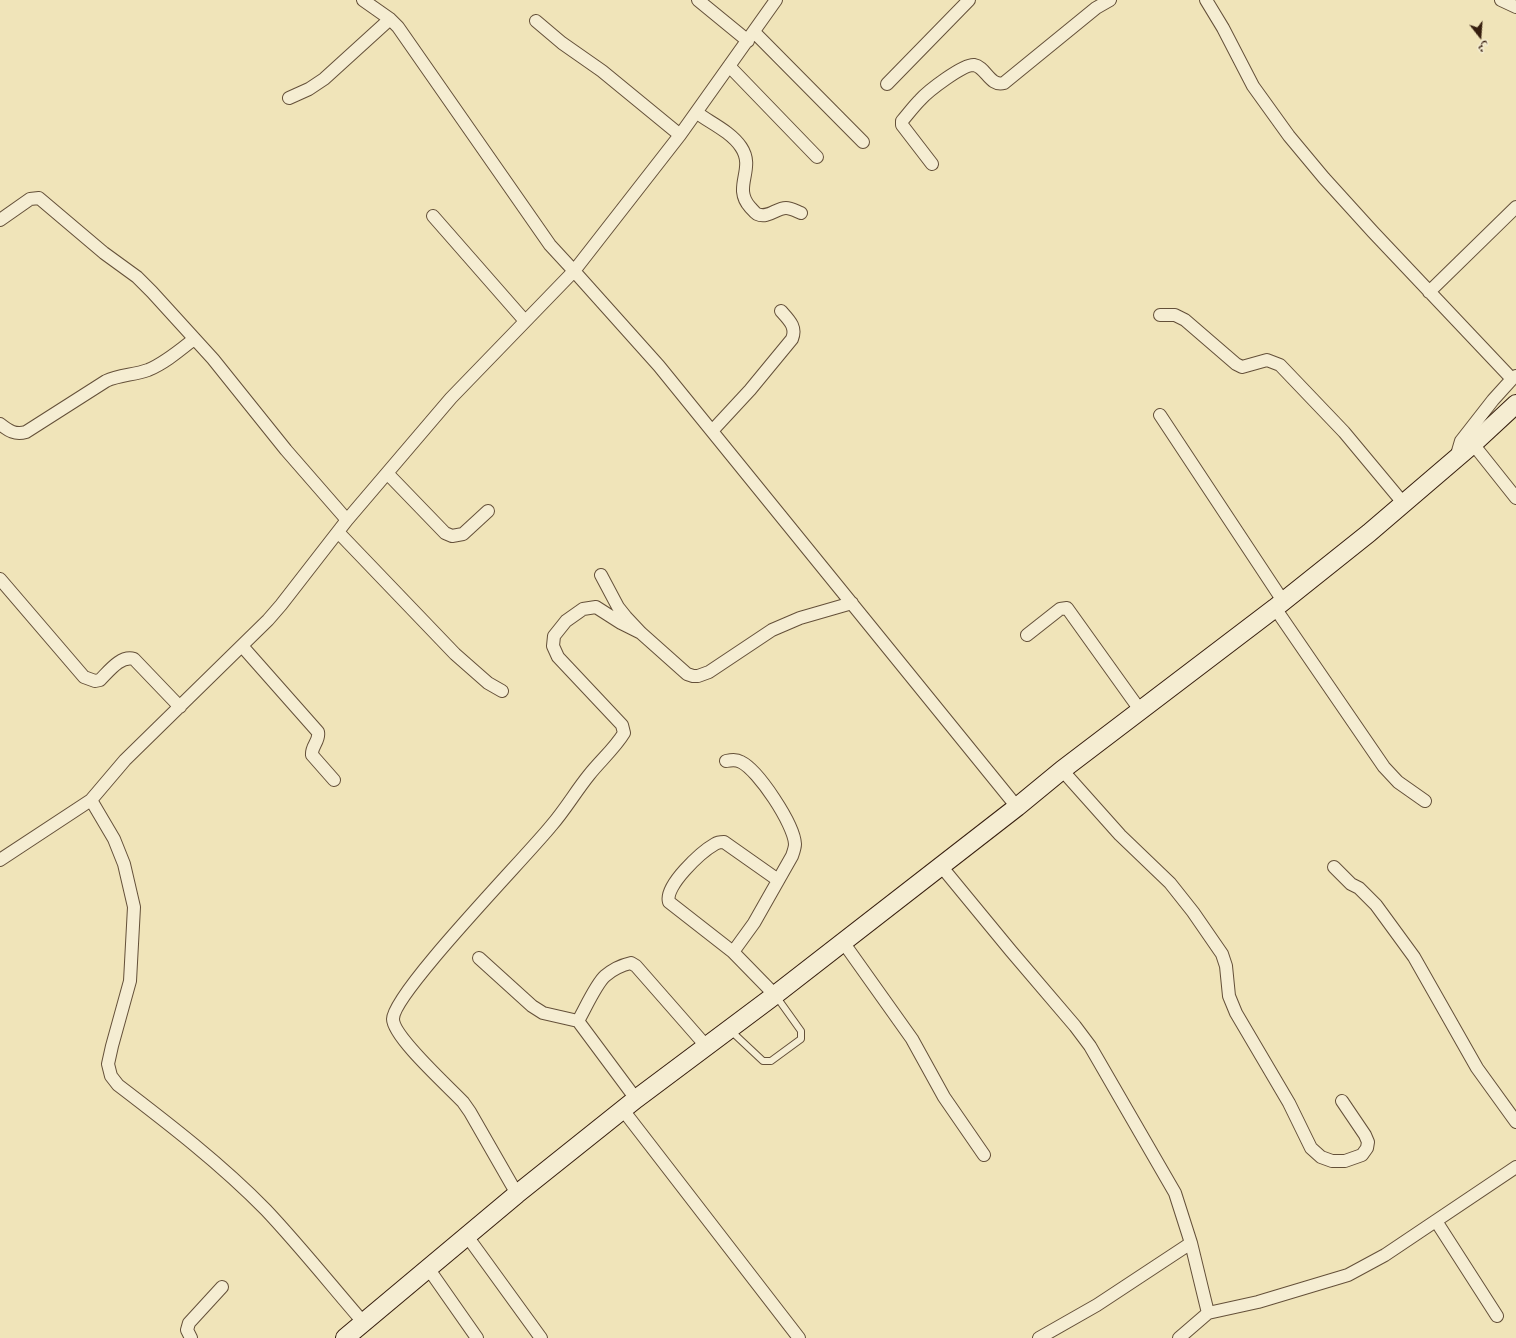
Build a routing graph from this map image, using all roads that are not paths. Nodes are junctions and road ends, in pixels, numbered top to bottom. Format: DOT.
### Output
graph roads {
  1 [pos="363,0"];
  2 [pos="698,0"];
  3 [pos="776,0"];
  4 [pos="969,0"];
  5 [pos="1110,0"];
  6 [pos="1206,0"];
  7 [pos="1501,0"];
  8 [pos="1516,7"];
  9 [pos="390,19"];
  10 [pos="536,20"];
  11 [pos="751,36"];
  12 [pos="730,66"];
  13 [pos="887,84"];
  14 [pos="289,98"];
  15 [pos="697,113"];
  16 [pos="680,135"];
  17 [pos="863,142"];
  18 [pos="817,157"];
  19 [pos="932,164"];
  20 [pos="1516,207"];
  21 [pos="801,213"];
  22 [pos="433,216"];
  23 [pos="0,220"];
  24 [pos="574,271"];
  25 [pos="1429,292"];
  26 [pos="781,311"];
  27 [pos="1160,314"];
  28 [pos="525,321"];
  29 [pos="194,339"];
  30 [pos="1514,377"];
  31 [pos="1515,408"];
  32 [pos="1160,415"];
  33 [pos="0,424"];
  34 [pos="712,431"];
  35 [pos="1473,444"];
  36 [pos="1456,459"];
  37 [pos="388,472"];
  38 [pos="1516,498"];
  39 [pos="1404,504"];
  40 [pos="488,511"];
  41 [pos="347,520"];
  42 [pos="338,532"];
  43 [pos="600,574"];
  44 [pos="0,579"];
  45 [pos="852,603"];
  46 [pos="1279,604"];
  47 [pos="641,633"];
  48 [pos="1027,635"];
  49 [pos="242,646"];
  50 [pos="502,691"];
  51 [pos="180,707"];
  52 [pos="1140,710"];
  53 [pos="726,761"];
  54 [pos="1062,770"];
  55 [pos="334,780"];
  56 [pos="91,800"];
  57 [pos="1425,801"];
  58 [pos="1017,807"];
  59 [pos="0,860"];
  60 [pos="941,866"];
  61 [pos="1334,867"];
  62 [pos="778,880"];
  63 [pos="843,942"];
  64 [pos="733,952"];
  65 [pos="479,958"];
  66 [pos="775,995"];
  67 [pos="578,1021"];
  68 [pos="730,1030"];
  69 [pos="707,1047"];
  70 [pos="1342,1101"];
  71 [pos="629,1105"];
  72 [pos="1516,1122"];
  73 [pos="984,1155"];
  74 [pos="1516,1167"];
  75 [pos="517,1194"];
  76 [pos="1436,1221"];
  77 [pos="467,1236"];
  78 [pos="1192,1243"];
  79 [pos="428,1268"];
  80 [pos="222,1286"];
  81 [pos="1208,1312"];
  82 [pos="1497,1316"];
  83 [pos="364,1322"];
  84 [pos="191,1338"];
  85 [pos="345,1338"];
  86 [pos="477,1338"];
  87 [pos="541,1338"];
  88 [pos="799,1338"];
  89 [pos="1039,1338"];
  90 [pos="1179,1338"];
  1 -- 9 [label="street"];
  2 -- 11 [label="street"];
  3 -- 11 [label="street"];
  4 -- 13 [label="street"];
  5 -- 19 [label="street"];
  6 -- 25 [label="street"];
  7 -- 8 [label="street"];
  9 -- 14 [label="street"];
  9 -- 24 [label="street"];
  10 -- 16 [label="street"];
  11 -- 12 [label="street"];
  11 -- 17 [label="street"];
  12 -- 15 [label="street"];
  12 -- 18 [label="street"];
  15 -- 16 [label="street"];
  15 -- 21 [label="street"];
  16 -- 24 [label="street"];
  20 -- 25 [label="street"];
  22 -- 28 [label="street"];
  23 -- 29 [label="street"];
  24 -- 28 [label="street"];
  24 -- 34 [label="street"];
  25 -- 30 [label="street"];
  26 -- 34 [label="street"];
  27 -- 39 [label="street"];
  28 -- 37 [label="street"];
  29 -- 33 [label="street"];
  29 -- 41 [label="street"];
  30 -- 36 [label="street"];
  31 -- 35 [label="main road"];
  32 -- 46 [label="street"];
  34 -- 45 [label="street"];
  35 -- 36 [label="main road"];
  35 -- 38 [label="street"];
  36 -- 39 [label="main road"];
  37 -- 40 [label="street"];
  37 -- 41 [label="street"];
  39 -- 46 [label="main road"];
  41 -- 42 [label="street"];
  42 -- 49 [label="street"];
  42 -- 50 [label="street"];
  43 -- 47 [label="street"];
  44 -- 51 [label="street"];
  45 -- 47 [label="street"];
  45 -- 58 [label="street"];
  46 -- 52 [label="main road"];
  46 -- 57 [label="street"];
  47 -- 75 [label="street"];
  48 -- 52 [label="street"];
  49 -- 51 [label="street"];
  49 -- 55 [label="street"];
  51 -- 56 [label="street"];
  52 -- 54 [label="main road"];
  53 -- 62 [label="street"];
  54 -- 58 [label="main road"];
  54 -- 70 [label="street"];
  56 -- 59 [label="street"];
  56 -- 83 [label="street"];
  58 -- 60 [label="main road"];
  60 -- 63 [label="main road"];
  60 -- 78 [label="street"];
  61 -- 72 [label="street"];
  62 -- 64 [label="street"];
  62 -- 64 [label="street"];
  63 -- 66 [label="main road"];
  63 -- 73 [label="street"];
  64 -- 66 [label="street"];
  65 -- 67 [label="street"];
  66 -- 68 [label="main road"];
  66 -- 68 [label="lane"];
  67 -- 69 [label="street"];
  67 -- 71 [label="street"];
  68 -- 69 [label="main road"];
  69 -- 71 [label="main road"];
  71 -- 75 [label="main road"];
  71 -- 88 [label="street"];
  74 -- 76 [label="street"];
  75 -- 77 [label="main road"];
  76 -- 81 [label="street"];
  76 -- 82 [label="street"];
  77 -- 79 [label="main road"];
  77 -- 87 [label="street"];
  78 -- 81 [label="street"];
  78 -- 89 [label="street"];
  79 -- 83 [label="main road"];
  79 -- 86 [label="street"];
  80 -- 84 [label="street"];
  81 -- 90 [label="street"];
  83 -- 85 [label="main road"];
}
